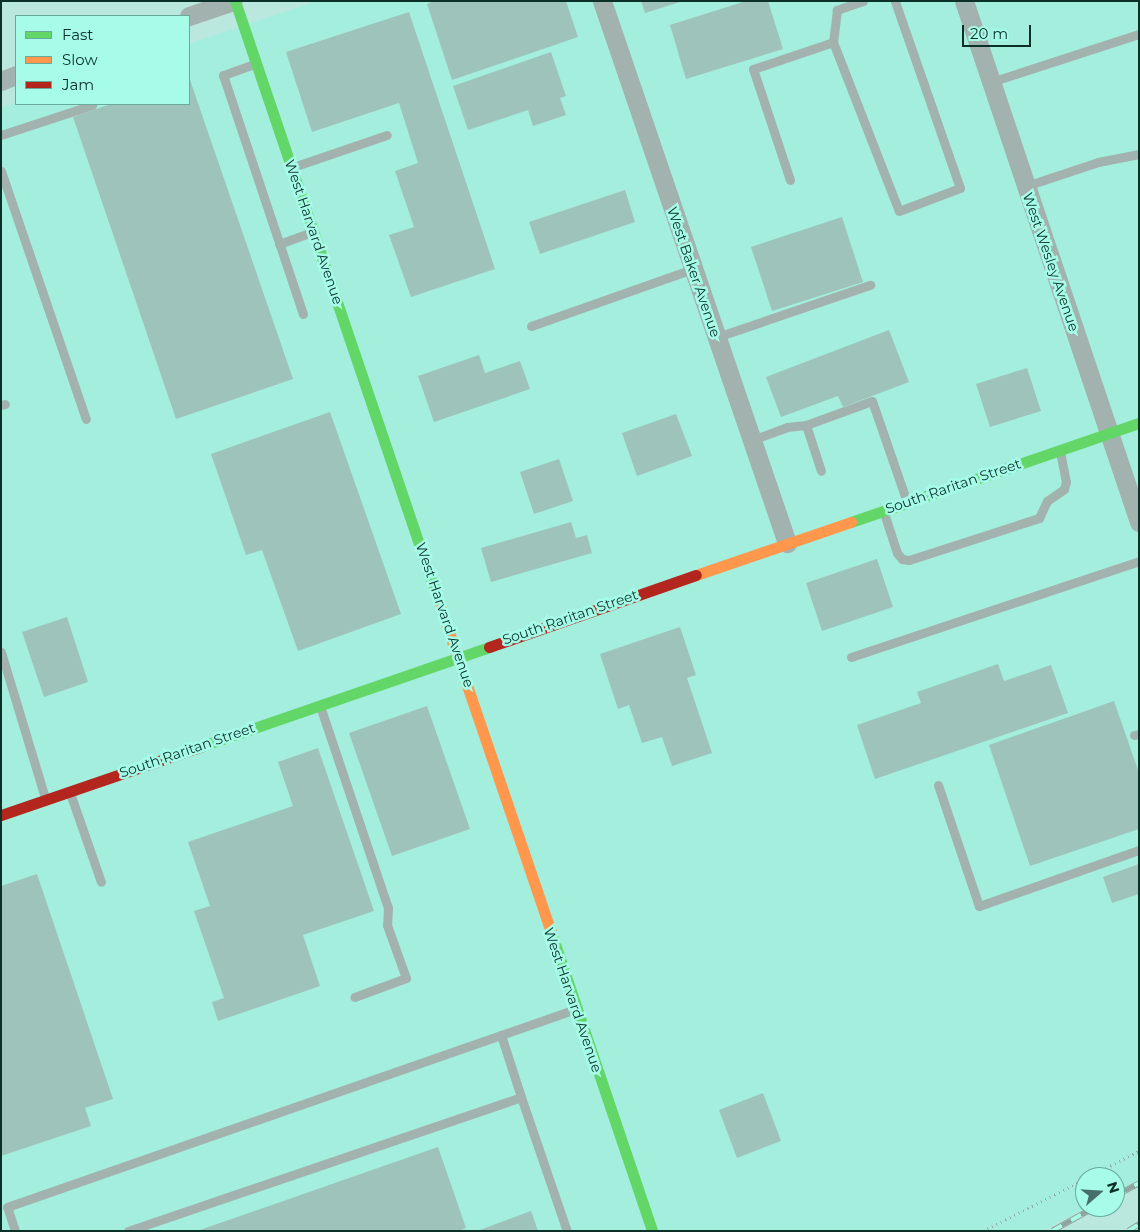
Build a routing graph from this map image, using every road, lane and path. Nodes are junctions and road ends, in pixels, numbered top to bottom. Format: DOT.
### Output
graph roads {
  1 [pos="234,1"];
  2 [pos="602,1"];
  3 [pos="863,1"];
  4 [pos="895,1"];
  5 [pos="964,1"];
  6 [pos="190,16"];
  7 [pos="1139,34"];
  8 [pos="833,42"];
  9 [pos="256,63"];
  10 [pos="15,75"];
  11 [pos="1,80"];
  12 [pos="991,82"];
  13 [pos="92,105"];
  14 [pos="1,135"];
  15 [pos="387,135"];
  16 [pos="1139,154"];
  17 [pos="292,167"];
  18 [pos="1,172"];
  19 [pos="790,180"];
  20 [pos="1026,186"];
  21 [pos="314,232"];
  22 [pos="279,244"];
  23 [pos="694,269"];
  24 [pos="870,285"];
  25 [pos="303,314"];
  26 [pos="531,326"];
  27 [pos="716,337"];
  28 [pos="86,419"];
  29 [pos="1139,423"];
  30 [pos="806,425"];
  31 [pos="1109,433"];
  32 [pos="752,440"];
  33 [pos="1059,450"];
  34 [pos="821,471"];
  35 [pos="907,502"];
  36 [pos="883,510"];
  37 [pos="1139,522"];
  38 [pos="787,543"];
  39 [pos="1139,561"];
  40 [pos="1,652"];
  41 [pos="459,655"];
  42 [pos="851,657"];
  43 [pos="319,704"];
  44 [pos="938,785"];
  45 [pos="69,791"];
  46 [pos="46,799"];
  47 [pos="1,815"];
  48 [pos="1139,850"];
  49 [pos="101,882"];
  50 [pos="354,997"];
  51 [pos="576,1009"];
  52 [pos="501,1036"];
  53 [pos="521,1097"];
  54 [pos="1139,1151"];
  55 [pos="1108,1167"];
  56 [pos="1075,1184"];
  57 [pos="15,1231"];
  58 [pos="128,1231"];
  59 [pos="567,1231"];
  60 [pos="652,1231"];
  61 [pos="983,1231"];
  1 -- 6 [label="street"];
  1 -- 9 [label="street, West Harvard Avenue"];
  2 -- 23 [label="street, West Baker Avenue"];
  3 -- 8 [label="lane"];
  4 -- 8 [label="lane"];
  5 -- 12 [label="street, West Wesley Avenue"];
  7 -- 12 [label="lane"];
  8 -- 19 [label="lane"];
  9 -- 17 [label="street, West Harvard Avenue"];
  9 -- 22 [label="lane"];
  10 -- 11 [label="street"];
  12 -- 20 [label="street, West Wesley Avenue"];
  13 -- 14 [label="lane"];
  15 -- 17 [label="lane"];
  16 -- 20 [label="lane"];
  17 -- 21 [label="street, West Harvard Avenue"];
  18 -- 28 [label="lane"];
  20 -- 31 [label="street, West Wesley Avenue"];
  21 -- 22 [label="lane"];
  21 -- 41 [label="street, West Harvard Avenue"];
  22 -- 25 [label="lane"];
  23 -- 26 [label="lane"];
  23 -- 27 [label="street, West Baker Avenue"];
  24 -- 27 [label="lane"];
  27 -- 32 [label="street, West Baker Avenue"];
  29 -- 31 [label="street, South Raritan Street"];
  30 -- 32 [label="lane"];
  30 -- 34 [label="lane"];
  30 -- 35 [label="lane"];
  31 -- 33 [label="street, South Raritan Street"];
  31 -- 37 [label="street, West Wesley Avenue"];
  32 -- 38 [label="street, West Baker Avenue"];
  33 -- 35 [label="street, South Raritan Street"];
  33 -- 36 [label="lane"];
  35 -- 36 [label="street, South Raritan Street"];
  36 -- 38 [label="street, South Raritan Street"];
  38 -- 41 [label="street, South Raritan Street"];
  39 -- 42 [label="lane"];
  40 -- 46 [label="lane"];
  41 -- 43 [label="street, South Raritan Street"];
  41 -- 51 [label="street, West Harvard Avenue"];
  43 -- 45 [label="street, South Raritan Street"];
  43 -- 50 [label="lane"];
  44 -- 48 [label="lane"];
  45 -- 46 [label="street, South Raritan Street"];
  45 -- 49 [label="lane"];
  46 -- 47 [label="street, South Raritan Street"];
  51 -- 52 [label="lane"];
  51 -- 60 [label="street, West Harvard Avenue"];
  52 -- 53 [label="lane"];
  52 -- 57 [label="lane"];
  53 -- 58 [label="lane"];
  53 -- 59 [label="lane"];
  54 -- 55 [label="path"];
  56 -- 61 [label="path"];
}
